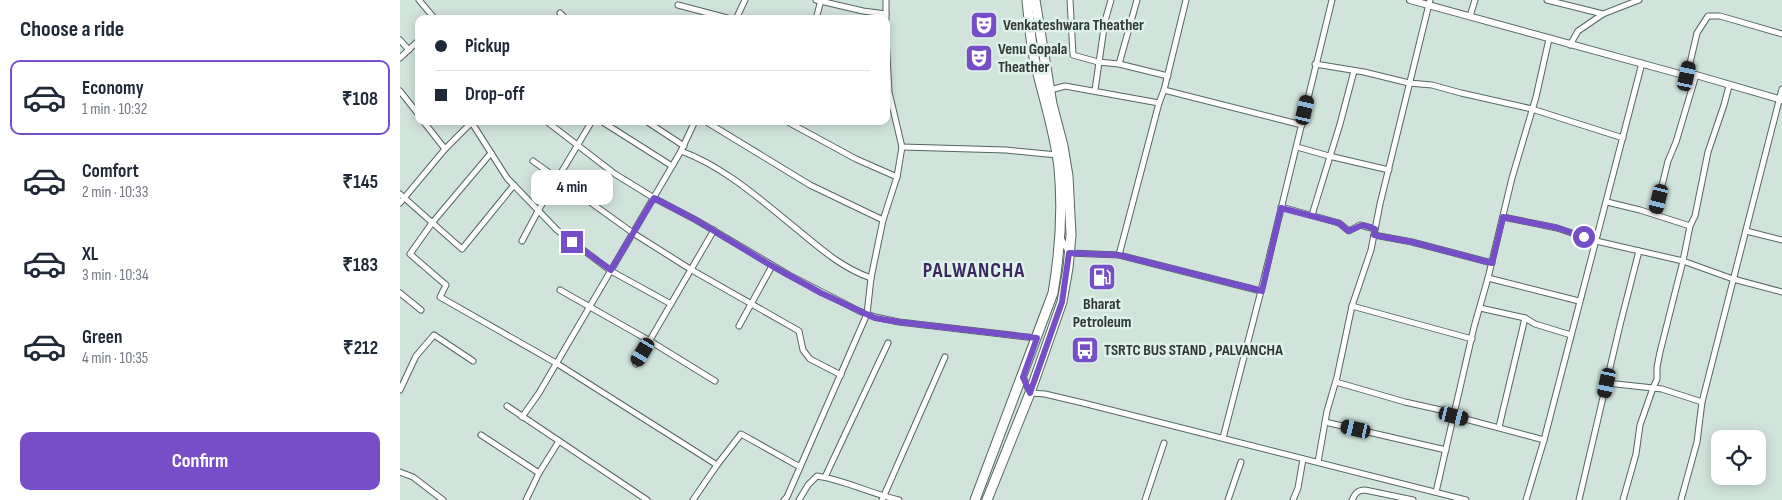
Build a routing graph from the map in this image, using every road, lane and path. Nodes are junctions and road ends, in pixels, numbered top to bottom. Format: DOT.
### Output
graph roads {
  1 [pos="419,0"];
  2 [pos="745,0"];
  3 [pos="819,0"];
  4 [pos="886,0"];
  5 [pos="1027,0"];
  6 [pos="1035,0"];
  7 [pos="1070,0"];
  8 [pos="1111,0"];
  9 [pos="1137,0"];
  10 [pos="1186,0"];
  11 [pos="1332,0"];
  12 [pos="1410,0"];
  13 [pos="1474,0"];
  14 [pos="1547,0"];
  15 [pos="1639,0"];
  16 [pos="1429,2"];
  17 [pos="678,5"];
  18 [pos="1603,14"];
  19 [pos="432,15"];
  20 [pos="716,15"];
  21 [pos="738,15"];
  22 [pos="817,15"];
  23 [pos="878,15"];
  24 [pos="886,15"];
  25 [pos="1470,16"];
  26 [pos="1782,34"];
  27 [pos="1549,39"];
  28 [pos="400,40"];
  29 [pos="415,44"];
  30 [pos="1570,45"];
  31 [pos="408,50"];
  32 [pos="400,58"];
  33 [pos="1098,62"];
  34 [pos="1642,63"];
  35 [pos="1119,64"];
  36 [pos="1316,64"];
  37 [pos="1354,71"];
  38 [pos="1168,76"];
  39 [pos="1687,76"];
  40 [pos="1696,76"];
  41 [pos="1410,83"];
  42 [pos="1728,86"];
  43 [pos="1782,89"];
  44 [pos="1050,90"];
  45 [pos="1095,90"];
  46 [pos="1164,90"];
  47 [pos="400,91"];
  48 [pos="1781,99"];
  49 [pos="890,100"];
  50 [pos="1159,104"];
  51 [pos="1532,109"];
  52 [pos="415,110"];
  53 [pos="426,125"];
  54 [pos="469,125"];
  55 [pos="474,125"];
  56 [pos="551,125"];
  57 [pos="590,125"];
  58 [pos="607,125"];
  59 [pos="651,125"];
  60 [pos="693,125"];
  61 [pos="712,125"];
  62 [pos="793,125"];
  63 [pos="1302,125"];
  64 [pos="1623,138"];
  65 [pos="577,146"];
  66 [pos="902,146"];
  67 [pos="1296,146"];
  68 [pos="682,148"];
  69 [pos="445,149"];
  70 [pos="491,153"];
  71 [pos="1057,155"];
  72 [pos="1329,156"];
  73 [pos="533,161"];
  74 [pos="672,166"];
  75 [pos="1389,170"];
  76 [pos="896,177"];
  77 [pos="557,179"];
  78 [pos="514,185"];
  79 [pos="401,198"];
  80 [pos="654,198"];
  81 [pos="1606,202"];
  82 [pos="1281,208"];
  83 [pos="538,211"];
  84 [pos="1655,214"];
  85 [pos="1312,215"];
  86 [pos="1503,217"];
  87 [pos="883,220"];
  88 [pos="432,223"];
  89 [pos="1690,226"];
  90 [pos="714,230"];
  91 [pos="1746,231"];
  92 [pos="1374,232"];
  93 [pos="1782,232"];
  94 [pos="633,233"];
  95 [pos="1060,238"];
  96 [pos="1781,239"];
  97 [pos="522,241"];
  98 [pos="1596,241"];
  99 [pos="1639,251"];
  100 [pos="1069,253"];
  101 [pos="1119,255"];
  102 [pos="1683,261"];
  103 [pos="1492,263"];
  104 [pos="772,266"];
  105 [pos="690,269"];
  106 [pos="611,270"];
  107 [pos="870,278"];
  108 [pos="1488,278"];
  109 [pos="1733,279"];
  110 [pos="560,290"];
  111 [pos="1262,291"];
  112 [pos="1782,292"];
  113 [pos="400,293"];
  114 [pos="1579,301"];
  115 [pos="670,304"];
  116 [pos="750,304"];
  117 [pos="1352,306"];
  118 [pos="588,307"];
  119 [pos="1480,308"];
  120 [pos="422,310"];
  121 [pos="868,314"];
  122 [pos="1525,318"];
  123 [pos="739,326"];
  124 [pos="1571,335"];
  125 [pos="1037,338"];
  126 [pos="1472,339"];
  127 [pos="650,341"];
  128 [pos="888,343"];
  129 [pos="945,357"];
  130 [pos="473,362"];
  131 [pos="556,363"];
  132 [pos="636,364"];
  133 [pos="841,375"];
  134 [pos="1023,377"];
  135 [pos="716,381"];
  136 [pos="1336,382"];
  137 [pos="1607,383"];
  138 [pos="1653,388"];
  139 [pos="400,390"];
  140 [pos="1030,393"];
  141 [pos="1702,402"];
  142 [pos="507,406"];
  143 [pos="1454,415"];
  144 [pos="522,417"];
  145 [pos="1325,422"];
  146 [pos="1499,427"];
  147 [pos="481,435"];
  148 [pos="1223,438"];
  149 [pos="1544,440"];
  150 [pos="559,441"];
  151 [pos="1164,443"];
  152 [pos="1446,450"];
  153 [pos="1303,458"];
  154 [pos="1241,462"];
  155 [pos="1318,462"];
  156 [pos="717,464"];
  157 [pos="800,467"];
  158 [pos="400,472"];
  159 [pos="539,473"];
  160 [pos="824,477"];
  161 [pos="1436,492"];
  162 [pos="883,498"];
  163 [pos="443,500"];
  164 [pos="526,500"];
  165 [pos="647,500"];
  166 [pos="693,500"];
  167 [pos="784,500"];
  168 [pos="799,500"];
  169 [pos="899,500"];
  170 [pos="975,500"];
  171 [pos="987,500"];
  172 [pos="1145,500"];
  173 [pos="1228,500"];
  174 [pos="1293,500"];
  175 [pos="1352,500"];
  176 [pos="1413,500"];
  177 [pos="1466,500"];
  178 [pos="1526,500"];
  179 [pos="1579,500"];
  180 [pos="1623,500"];
  181 [pos="1681,500"];
  1 -- 19 [label="street"];
  2 -- 21 [label="street"];
  3 -- 22 [label="street"];
  3 -- 23 [label="street"];
  4 -- 24 [label="street"];
  5 -- 71 [label="highway"];
  6 -- 44 [label="highway"];
  7 -- 33 [label="street"];
  8 -- 33 [label="street"];
  9 -- 35 [label="street"];
  10 -- 38 [label="street"];
  11 -- 36 [label="street"];
  12 -- 16 [label="street"];
  13 -- 25 [label="street"];
  14 -- 18 [label="street"];
  15 -- 18 [label="street"];
  16 -- 25 [label="street"];
  16 -- 41 [label="street"];
  17 -- 20 [label="street"];
  18 -- 30 [label="street"];
  25 -- 27 [label="street"];
  26 -- 39 [label="street"];
  27 -- 30 [label="street"];
  27 -- 51 [label="street"];
  28 -- 31 [label="street"];
  29 -- 31 [label="street"];
  30 -- 34 [label="street"];
  31 -- 32 [label="street"];
  33 -- 35 [label="street"];
  33 -- 45 [label="street"];
  34 -- 39 [label="street"];
  34 -- 64 [label="street"];
  35 -- 38 [label="street"];
  36 -- 37 [label="street"];
  36 -- 63 [label="street"];
  37 -- 41 [label="street"];
  37 -- 72 [label="street"];
  38 -- 46 [label="street"];
  39 -- 40 [label="street"];
  40 -- 42 [label="street"];
  40 -- 84 [label="street"];
  41 -- 51 [label="street"];
  41 -- 75 [label="street"];
  42 -- 48 [label="street"];
  42 -- 89 [label="street"];
  43 -- 48 [label="street"];
  44 -- 45 [label="street"];
  44 -- 100 [label="highway"];
  45 -- 50 [label="street"];
  46 -- 50 [label="street"];
  46 -- 63 [label="street"];
  47 -- 52 [label="street"];
  48 -- 91 [label="street"];
  49 -- 66 [label="street"];
  50 -- 101 [label="street"];
  51 -- 64 [label="street"];
  51 -- 86 [label="street"];
  53 -- 69 [label="street"];
  54 -- 69 [label="street"];
  55 -- 70 [label="street"];
  56 -- 65 [label="street"];
  57 -- 65 [label="street"];
  58 -- 74 [label="street"];
  59 -- 68 [label="street"];
  60 -- 68 [label="street"];
  61 -- 87 [label="street"];
  62 -- 76 [label="street"];
  63 -- 67 [label="street"];
  64 -- 81 [label="street"];
  65 -- 77 [label="street"];
  65 -- 80 [label="street"];
  66 -- 71 [label="street"];
  66 -- 76 [label="street"];
  67 -- 72 [label="street"];
  67 -- 82 [label="street"];
  68 -- 74 [label="street"];
  68 -- 107 [label="street"];
  69 -- 79 [label="street"];
  70 -- 78 [label="street"];
  70 -- 88 [label="street"];
  71 -- 95 [label="highway"];
  72 -- 75 [label="street"];
  72 -- 85 [label="street"];
  73 -- 77 [label="street"];
  74 -- 80 [label="street"];
  75 -- 92 [label="street"];
  76 -- 87 [label="street"];
  77 -- 83 [label="street"];
  77 -- 94 [label="street"];
  78 -- 83 [label="street"];
  78 -- 88 [label="street"];
  79 -- 88 [label="street"];
  80 -- 90 [label="street"];
  80 -- 94 [label="street"];
  81 -- 84 [label="street"];
  81 -- 98 [label="street"];
  82 -- 85 [label="street"];
  82 -- 111 [label="street"];
  83 -- 97 [label="street"];
  83 -- 106 [label="street"];
  84 -- 89 [label="street"];
  85 -- 92 [label="street"];
  86 -- 98 [label="street"];
  86 -- 103 [label="street"];
  87 -- 107 [label="street"];
  88 -- 131 [label="street"];
  89 -- 102 [label="street"];
  90 -- 104 [label="street"];
  90 -- 105 [label="street"];
  91 -- 96 [label="street"];
  91 -- 109 [label="street"];
  92 -- 103 [label="street"];
  92 -- 117 [label="street"];
  93 -- 96 [label="street"];
  94 -- 105 [label="street"];
  94 -- 106 [label="street"];
  95 -- 100 [label="street"];
  95 -- 125 [label="highway"];
  98 -- 99 [label="street"];
  98 -- 114 [label="street"];
  99 -- 102 [label="street"];
  99 -- 137 [label="street"];
  100 -- 101 [label="street"];
  100 -- 140 [label="highway"];
  101 -- 111 [label="street"];
  102 -- 109 [label="street"];
  102 -- 138 [label="street"];
  103 -- 108 [label="street"];
  104 -- 116 [label="street"];
  104 -- 121 [label="street"];
  105 -- 115 [label="street"];
  105 -- 116 [label="street"];
  106 -- 115 [label="street"];
  106 -- 118 [label="street"];
  107 -- 121 [label="street"];
  108 -- 114 [label="street"];
  108 -- 119 [label="street"];
  109 -- 112 [label="street"];
  109 -- 141 [label="street"];
  110 -- 118 [label="street"];
  111 -- 148 [label="street"];
  113 -- 120 [label="street"];
  114 -- 124 [label="street"];
  115 -- 127 [label="street"];
  116 -- 123 [label="street"];
  116 -- 133 [label="street"];
  117 -- 126 [label="street"];
  117 -- 136 [label="street"];
  118 -- 127 [label="street"];
  118 -- 131 [label="street"];
  119 -- 122 [label="street"];
  119 -- 126 [label="street"];
  121 -- 125 [label="street"];
  121 -- 133 [label="street"];
  122 -- 124 [label="street"];
  122 -- 146 [label="street"];
  124 -- 149 [label="street"];
  125 -- 134 [label="highway"];
  126 -- 143 [label="street"];
  127 -- 132 [label="street"];
  127 -- 135 [label="street"];
  128 -- 160 [label="street"];
  129 -- 162 [label="street"];
  130 -- 139 [label="street"];
  131 -- 144 [label="street"];
  131 -- 156 [label="street"];
  133 -- 157 [label="street"];
  134 -- 140 [label="street"];
  134 -- 170 [label="highway"];
  136 -- 143 [label="street"];
  136 -- 145 [label="street"];
  137 -- 138 [label="street"];
  137 -- 179 [label="street"];
  138 -- 141 [label="street"];
  138 -- 180 [label="street"];
  140 -- 148 [label="street"];
  140 -- 171 [label="highway"];
  141 -- 181 [label="street"];
  142 -- 144 [label="street"];
  143 -- 146 [label="street"];
  143 -- 152 [label="street"];
  144 -- 150 [label="street"];
  145 -- 152 [label="street"];
  145 -- 155 [label="street"];
  146 -- 149 [label="street"];
  147 -- 159 [label="street"];
  148 -- 153 [label="street"];
  149 -- 178 [label="street"];
  150 -- 159 [label="street"];
  150 -- 165 [label="street"];
  151 -- 172 [label="street"];
  152 -- 161 [label="street"];
  153 -- 155 [label="street"];
  153 -- 174 [label="street"];
  154 -- 173 [label="street"];
  155 -- 161 [label="street"];
  156 -- 157 [label="street"];
  156 -- 166 [label="street"];
  157 -- 167 [label="street"];
  158 -- 163 [label="street"];
  159 -- 164 [label="street"];
  160 -- 162 [label="street"];
  160 -- 168 [label="street"];
  161 -- 177 [label="street"];
  162 -- 169 [label="street"];
  175 -- 176 [label="street"];
}
